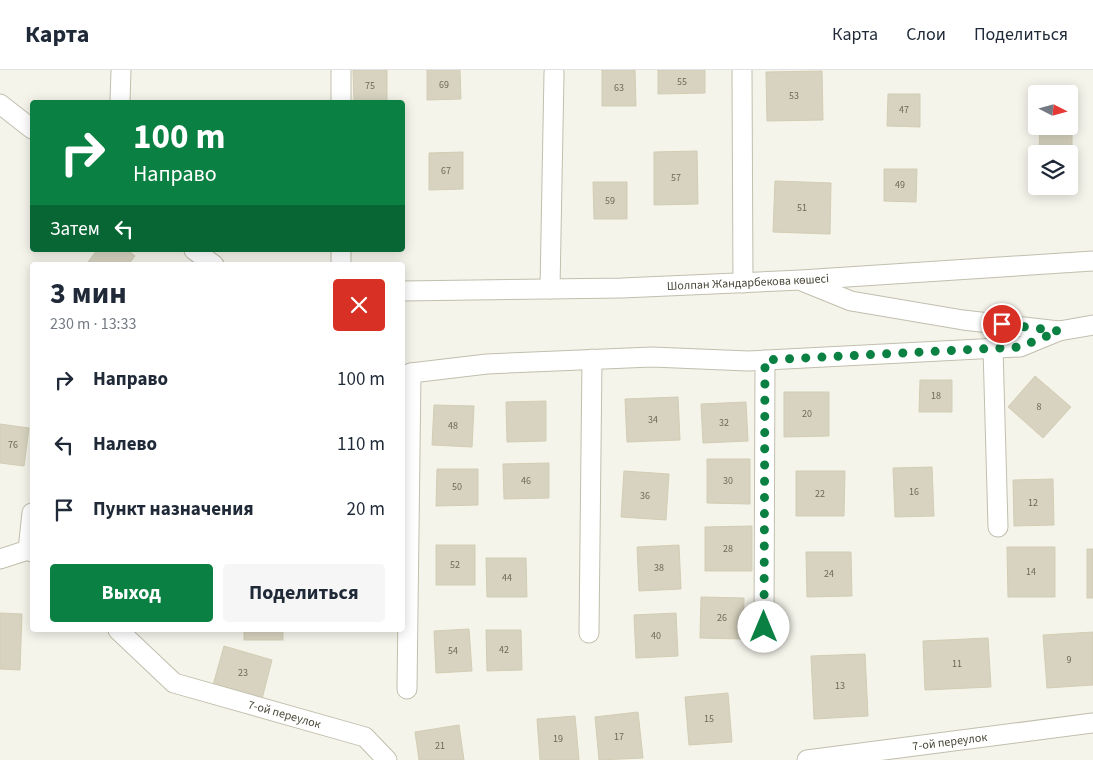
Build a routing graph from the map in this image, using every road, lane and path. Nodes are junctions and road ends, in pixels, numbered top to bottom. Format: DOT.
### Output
graph roads {
  1 [pos="121,70"];
  2 [pos="340,70"];
  3 [pos="742,70"];
  4 [pos="554,73"];
  5 [pos="120,100"];
  6 [pos="340,100"];
  7 [pos="0,104"];
  8 [pos="30,127"];
  9 [pos="197,252"];
  10 [pos="210,262"];
  11 [pos="1093,262"];
  12 [pos="801,280"];
  13 [pos="743,282"];
  14 [pos="550,289"];
  15 [pos="405,291"];
  16 [pos="1093,325"];
  17 [pos="1059,331"];
  18 [pos="993,348"];
  19 [pos="592,359"];
  20 [pos="765,360"];
  21 [pos="407,375"];
  22 [pos="998,526"];
  23 [pos="30,551"];
  24 [pos="0,559"];
  25 [pos="764,627"];
  26 [pos="120,632"];
  27 [pos="589,633"];
  28 [pos="407,689"];
  29 [pos="1093,723"];
  30 [pos="386,760"];
  31 [pos="807,760"];
  1 -- 5 [label="street"];
  2 -- 6 [label="street"];
  3 -- 13 [label="street"];
  4 -- 14 [label="street"];
  7 -- 8 [label="street"];
  9 -- 10 [label="street"];
  11 -- 12 [label="street, Шолпан Жандарбекова көшесі"];
  12 -- 13 [label="street, Шолпан Жандарбекова көшесі"];
  12 -- 17 [label="street"];
  13 -- 14 [label="street, Шолпан Жандарбекова көшесі"];
  14 -- 15 [label="street, Шолпан Жандарбекова көшесі"];
  16 -- 17 [label="street"];
  17 -- 18 [label="street"];
  18 -- 20 [label="street"];
  18 -- 22 [label="street"];
  19 -- 20 [label="street"];
  19 -- 21 [label="street"];
  19 -- 27 [label="street"];
  20 -- 25 [label="street"];
  21 -- 28 [label="street"];
  23 -- 24 [label="street"];
  26 -- 30 [label="street, 7-ой переулок"];
  29 -- 31 [label="street, 7-ой переулок"];
}
